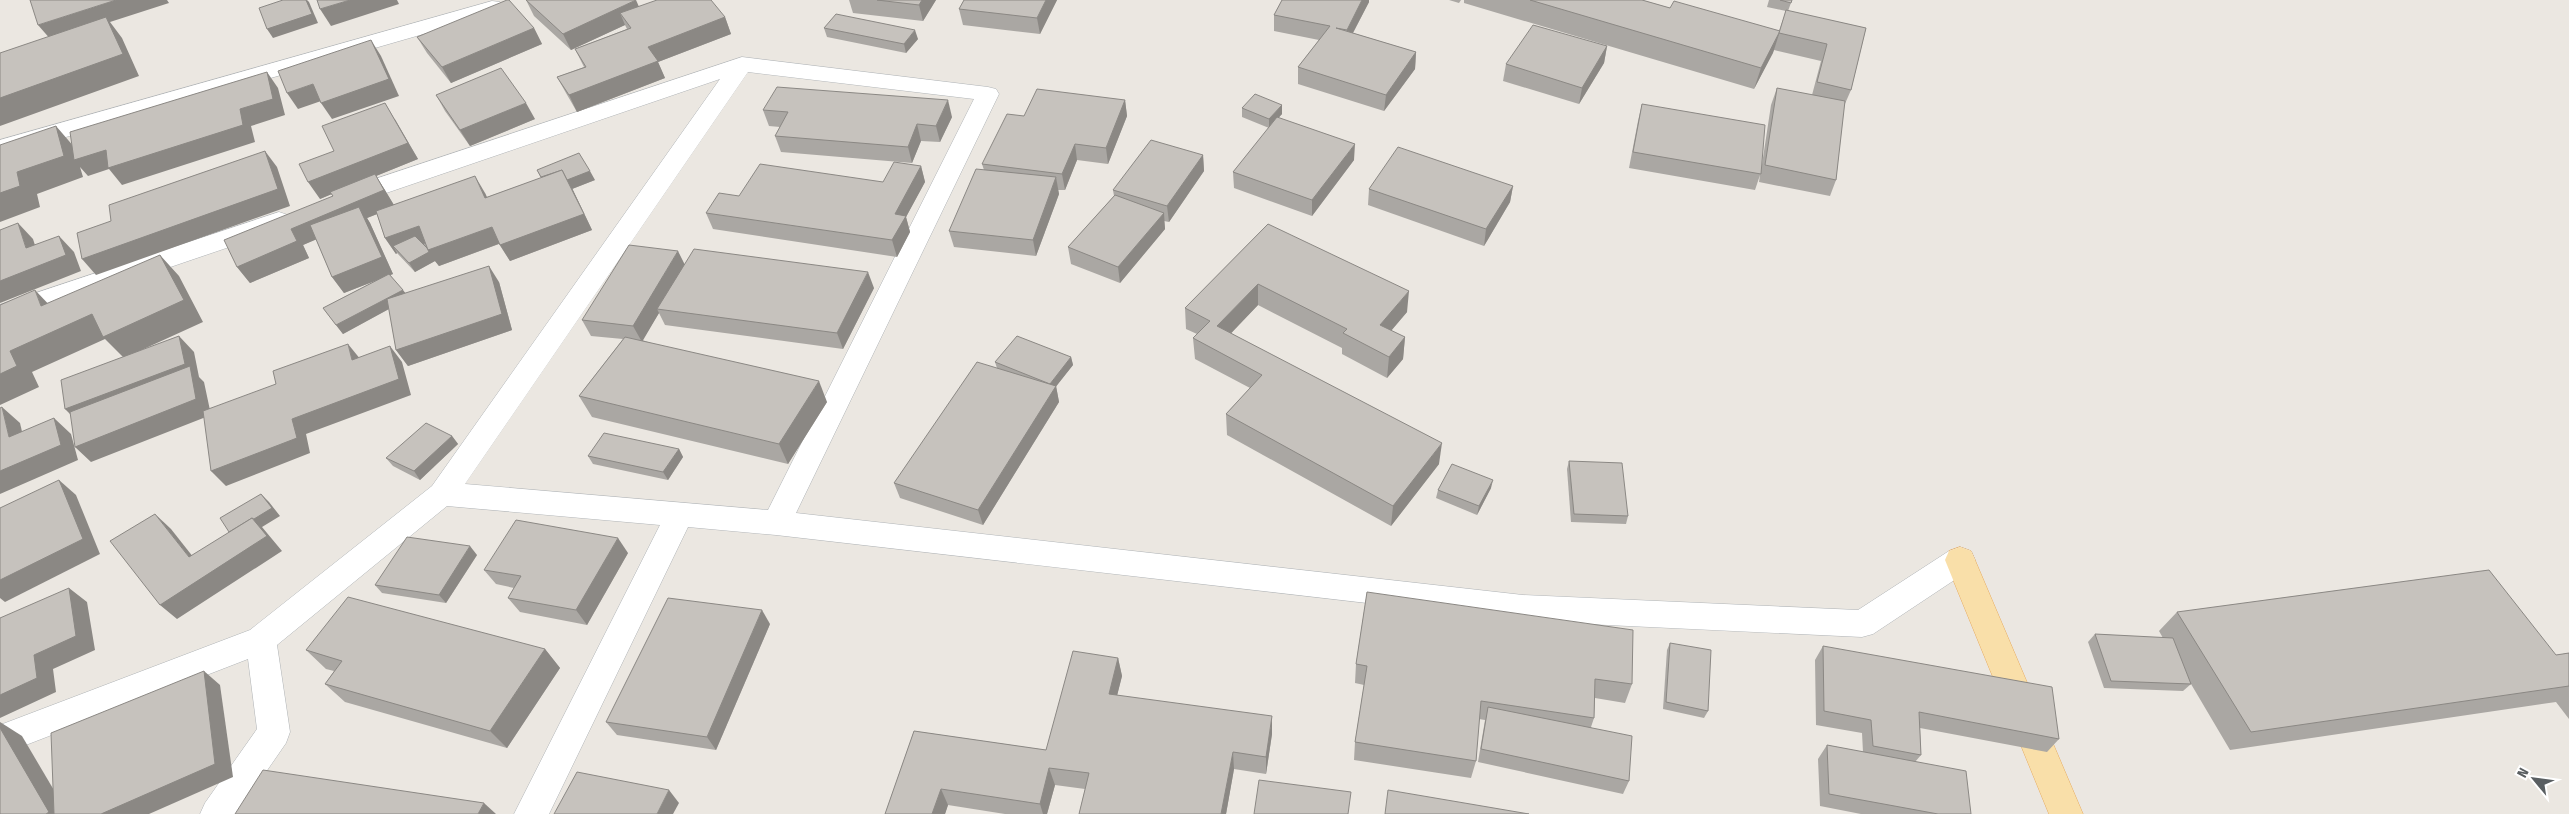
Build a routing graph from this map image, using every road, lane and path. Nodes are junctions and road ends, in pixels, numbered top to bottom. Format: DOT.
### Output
graph roads {
  1 [pos="492,7"];
  2 [pos="742,64"];
  3 [pos="0,148"];
  4 [pos="329,204"];
  5 [pos="301,213"];
  6 [pos="0,315"];
  7 [pos="442,494"];
  8 [pos="679,516"];
  9 [pos="776,523"];
  10 [pos="1960,560"];
  11 [pos="261,640"];
  12 [pos="0,740"];
  13 [pos="217,814"];
  14 [pos="531,814"];
  15 [pos="2066,814"];
  1 -- 3 [label="street"];
  2 -- 4 [label="street"];
  2 -- 7 [label="street"];
  2 -- 9 [label="street"];
  5 -- 6 [label="street"];
  7 -- 8 [label="street"];
  7 -- 11 [label="street"];
  8 -- 9 [label="street"];
  8 -- 14 [label="street"];
  9 -- 10 [label="street"];
  10 -- 15 [label="main road"];
  11 -- 12 [label="street"];
  11 -- 13 [label="street"];
}
